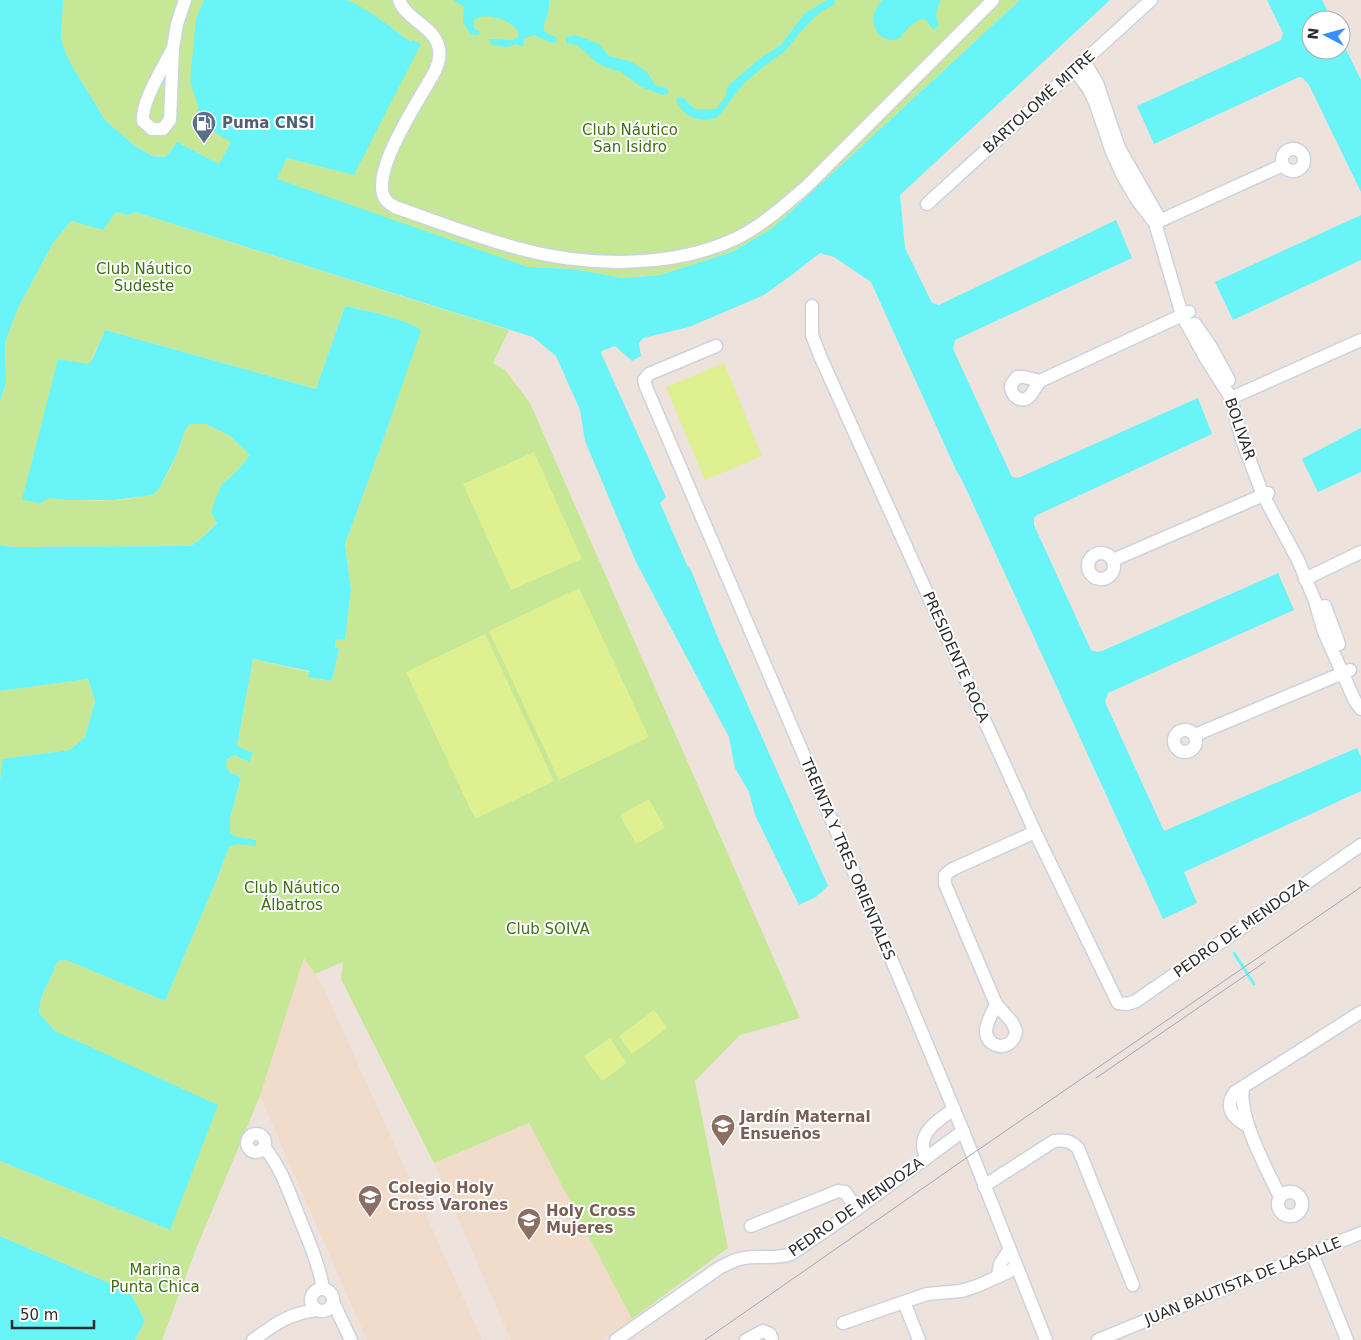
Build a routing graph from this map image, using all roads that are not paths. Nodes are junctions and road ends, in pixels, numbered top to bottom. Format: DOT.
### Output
graph roads {
  1 [pos="185,0"];
  2 [pos="399,0"];
  3 [pos="993,0"];
  4 [pos="1150,0"];
  5 [pos="173,48"];
  6 [pos="1080,66"];
  7 [pos="1283,165"];
  8 [pos="927,204"];
  9 [pos="1158,222"];
  10 [pos="812,306"];
  11 [pos="1186,314"];
  12 [pos="1361,340"];
  13 [pos="716,346"];
  14 [pos="1033,384"];
  15 [pos="1234,396"];
  16 [pos="1265,494"];
  17 [pos="1361,552"];
  18 [pos="1113,560"];
  19 [pos="1309,577"];
  20 [pos="1347,671"];
  21 [pos="1361,694"];
  22 [pos="1361,709"];
  23 [pos="1195,735"];
  24 [pos="1035,832"];
  25 [pos="1361,845"];
  26 [pos="1118,1003"];
  27 [pos="996,1004"];
  28 [pos="1360,1015"];
  29 [pos="954,1109"];
  30 [pos="963,1131"];
  31 [pos="264,1147"];
  32 [pos="927,1158"];
  33 [pos="984,1186"];
  34 [pos="1280,1197"];
  35 [pos="857,1209"];
  36 [pos="751,1226"];
  37 [pos="1361,1233"];
  38 [pos="1009,1250"];
  39 [pos="1312,1253"];
  40 [pos="1016,1267"];
  41 [pos="998,1276"];
  42 [pos="1133,1285"];
  43 [pos="323,1288"];
  44 [pos="333,1302"];
  45 [pos="904,1302"];
  46 [pos="320,1311"];
  47 [pos="843,1323"];
  48 [pos="344,1324"];
  49 [pos="253,1340"];
  50 [pos="352,1340"];
  51 [pos="616,1340"];
  52 [pos="746,1340"];
  53 [pos="772,1340"];
  54 [pos="919,1340"];
  55 [pos="1046,1340"];
  56 [pos="1098,1340"];
  57 [pos="1347,1340"];
  1 -- 5 [label="street"];
  2 -- 3 [label="street"];
  4 -- 6 [label="street, BARTOLOMÉ MITRE"];
  5 -- 5 [label="street"];
  6 -- 8 [label="street, BARTOLOMÉ MITRE"];
  6 -- 9 [label="street, BOLIVAR"];
  7 -- 9 [label="street"];
  9 -- 11 [label="street, BOLIVAR"];
  10 -- 24 [label="street, PRESIDENTE ROCA"];
  11 -- 14 [label="street"];
  11 -- 15 [label="street, BOLIVAR"];
  12 -- 15 [label="street"];
  13 -- 29 [label="street, TREINTA Y TRES ORIENTALES"];
  15 -- 16 [label="street, BOLIVAR"];
  16 -- 18 [label="street"];
  16 -- 19 [label="street, BOLIVAR"];
  17 -- 19 [label="street"];
  19 -- 20 [label="street, BOLIVAR"];
  20 -- 21 [label="street, BOLIVAR"];
  20 -- 22 [label="street, BOLIVAR"];
  20 -- 23 [label="street"];
  24 -- 26 [label="street, PRESIDENTE ROCA"];
  24 -- 27 [label="street"];
  25 -- 26 [label="street, PEDRO DE MENDOZA"];
  28 -- 34 [label="street"];
  29 -- 30 [label="street, TREINTA Y TRES ORIENTALES"];
  29 -- 32 [label="street"];
  30 -- 32 [label="street, PEDRO DE MENDOZA"];
  30 -- 33 [label="street, TREINTA Y TRES ORIENTALES"];
  31 -- 43 [label="street"];
  32 -- 35 [label="street, PEDRO DE MENDOZA"];
  33 -- 38 [label="street, TREINTA Y TRES ORIENTALES"];
  33 -- 42 [label="street"];
  35 -- 36 [label="street"];
  35 -- 51 [label="street, PEDRO DE MENDOZA"];
  37 -- 39 [label="street, JUAN BAUTISTA DE LASALLE"];
  38 -- 40 [label="street, TREINTA Y TRES ORIENTALES"];
  38 -- 41 [label="street"];
  39 -- 56 [label="street, JUAN BAUTISTA DE LASALLE"];
  39 -- 57 [label="street"];
  40 -- 41 [label="street"];
  40 -- 55 [label="street, TREINTA Y TRES ORIENTALES"];
  41 -- 45 [label="street"];
  43 -- 44 [label="street"];
  43 -- 46 [label="street"];
  44 -- 46 [label="street"];
  44 -- 48 [label="street"];
  45 -- 47 [label="street"];
  45 -- 54 [label="street"];
  46 -- 48 [label="street"];
  46 -- 49 [label="street"];
  48 -- 50 [label="street"];
  52 -- 53 [label="street"];
}
